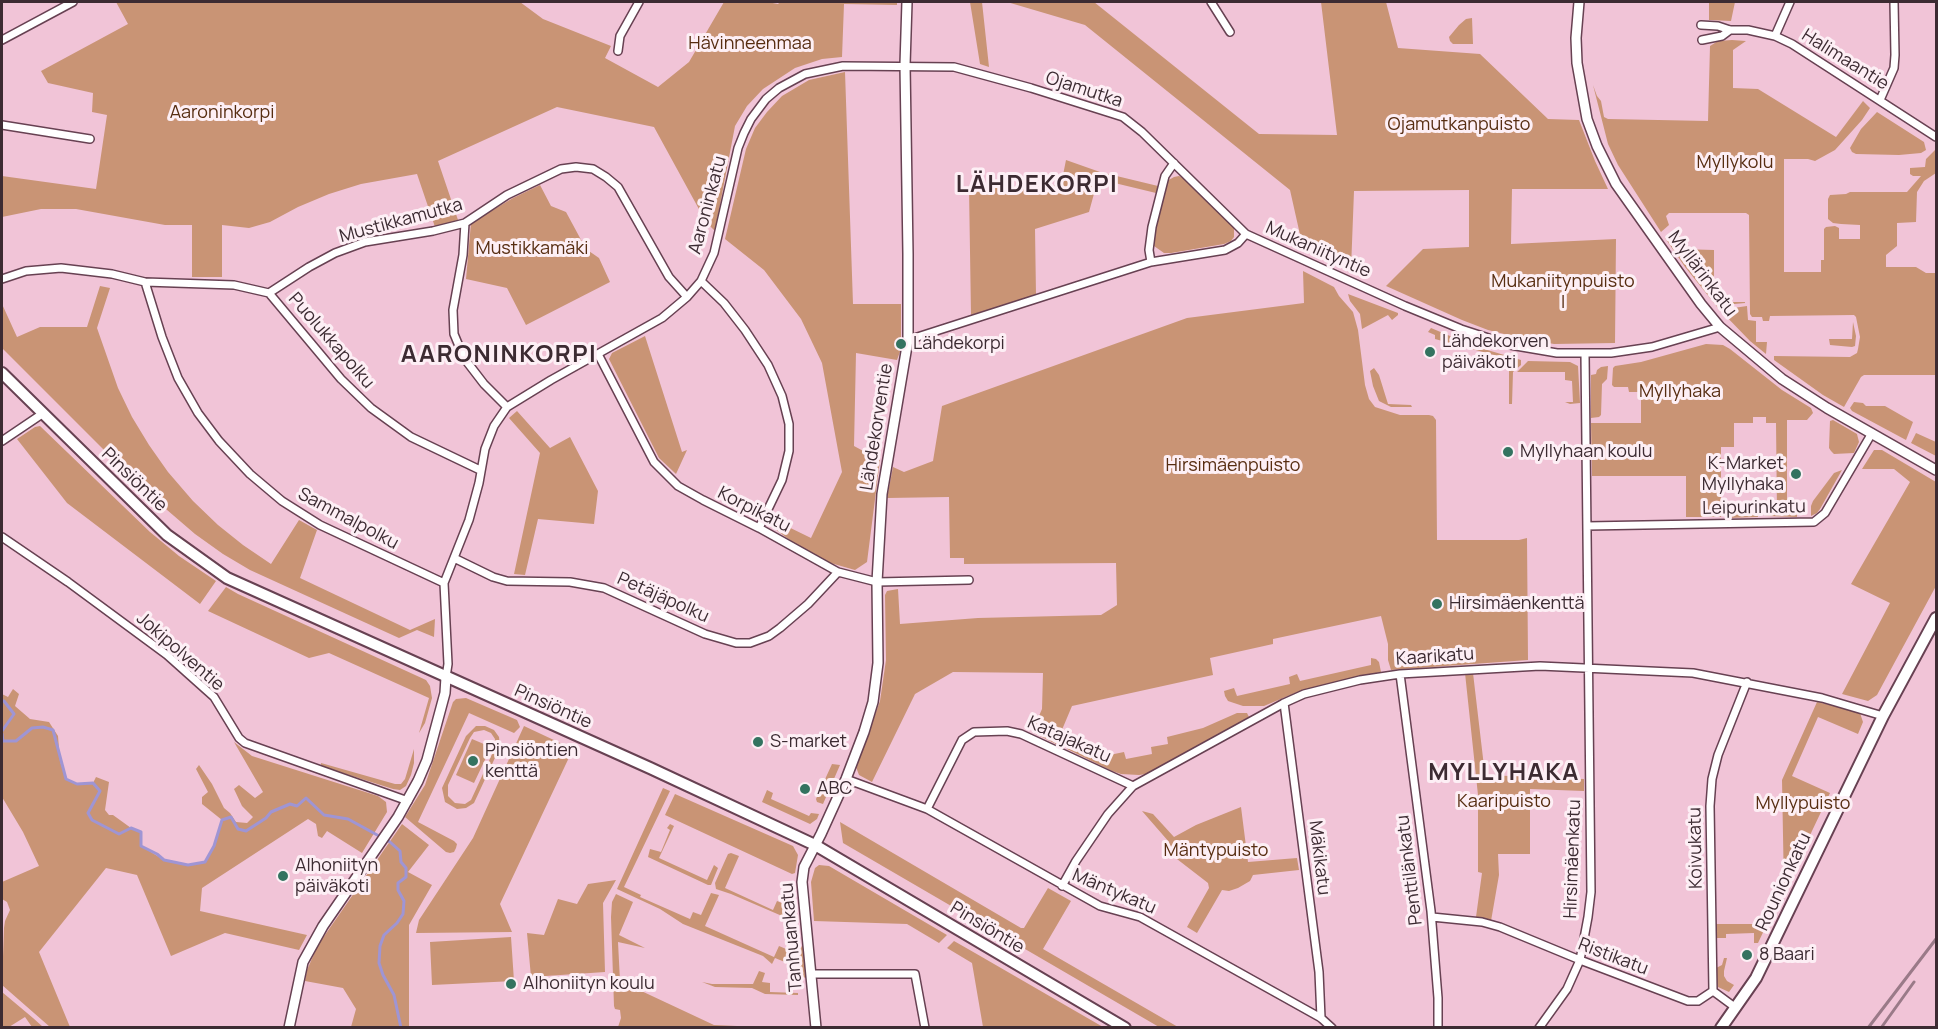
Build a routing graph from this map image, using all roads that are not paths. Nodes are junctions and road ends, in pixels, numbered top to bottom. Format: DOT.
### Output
graph roads {
  1 [pos="73,2"];
  2 [pos="639,2"];
  3 [pos="907,2"];
  4 [pos="1211,2"];
  5 [pos="1579,2"];
  6 [pos="1790,2"];
  7 [pos="1894,2"];
  8 [pos="1701,25"];
  9 [pos="1730,30"];
  10 [pos="1230,32"];
  11 [pos="1775,36"];
  12 [pos="2,40"];
  13 [pos="1702,40"];
  14 [pos="618,51"];
  15 [pos="905,65"];
  16 [pos="1880,100"];
  17 [pos="2,125"];
  18 [pos="1936,137"];
  19 [pos="90,139"];
  20 [pos="1174,163"];
  21 [pos="465,223"];
  22 [pos="1246,234"];
  23 [pos="1150,262"];
  24 [pos="2,279"];
  25 [pos="701,281"];
  26 [pos="145,282"];
  27 [pos="269,293"];
  28 [pos="687,297"];
  29 [pos="1719,327"];
  30 [pos="908,340"];
  31 [pos="598,354"];
  32 [pos="1586,354"];
  33 [pos="2,373"];
  34 [pos="507,407"];
  35 [pos="42,414"];
  36 [pos="1872,434"];
  37 [pos="2,441"];
  38 [pos="1936,470"];
  39 [pos="480,471"];
  40 [pos="1587,526"];
  41 [pos="759,528"];
  42 [pos="2,537"];
  43 [pos="454,558"];
  44 [pos="838,572"];
  45 [pos="969,580"];
  46 [pos="877,582"];
  47 [pos="444,583"];
  48 [pos="1936,618"];
  49 [pos="1589,667"];
  50 [pos="1400,674"];
  51 [pos="446,677"];
  52 [pos="1747,682"];
  53 [pos="1284,702"];
  54 [pos="1883,716"];
  55 [pos="846,779"];
  56 [pos="1133,786"];
  57 [pos="408,801"];
  58 [pos="927,809"];
  59 [pos="815,845"];
  60 [pos="1062,886"];
  61 [pos="1432,917"];
  62 [pos="1580,960"];
  63 [pos="812,974"];
  64 [pos="1713,991"];
  65 [pos="1736,1008"];
  66 [pos="1321,1018"];
  67 [pos="289,1028"];
  68 [pos="816,1028"];
  69 [pos="925,1028"];
  70 [pos="1125,1028"];
  71 [pos="1332,1028"];
  72 [pos="1438,1028"];
  73 [pos="1539,1028"];
  74 [pos="1721,1028"];
  1 -- 12 [label="street"];
  2 -- 14 [label="street"];
  3 -- 15 [label="street, Lähdekorventie"];
  4 -- 10 [label="street"];
  5 -- 29 [label="street, Myllärinkatu"];
  6 -- 11 [label="street"];
  7 -- 16 [label="street"];
  8 -- 9 [label="street, Halimaantie"];
  9 -- 11 [label="street, Halimaantie"];
  9 -- 13 [label="street, Halimaantie"];
  11 -- 16 [label="street, Halimaantie"];
  15 -- 20 [label="street, Ojamutka"];
  15 -- 25 [label="street, Aaroninkatu"];
  15 -- 30 [label="street, Lähdekorventie"];
  16 -- 18 [label="street, Halimaantie"];
  17 -- 19 [label="street"];
  20 -- 22 [label="street, Ojamutka"];
  20 -- 23 [label="street"];
  21 -- 27 [label="street, Mustikkamutka"];
  21 -- 28 [label="street, Mustikkamutka"];
  21 -- 34 [label="street"];
  22 -- 23 [label="street, Mukaniityntie"];
  22 -- 32 [label="street, Mukaniityntie"];
  23 -- 30 [label="street, Mukaniityntie"];
  24 -- 26 [label="street, Puolukkapolku"];
  25 -- 28 [label="street, Aaroninkatu"];
  25 -- 41 [label="street"];
  26 -- 27 [label="street, Puolukkapolku"];
  26 -- 47 [label="street, Sammalpolku"];
  27 -- 39 [label="street, Puolukkapolku"];
  28 -- 31 [label="street, Aaroninkatu"];
  29 -- 32 [label="street, Mukaniityntie"];
  29 -- 36 [label="street, Myllärinkatu"];
  30 -- 46 [label="street, Lähdekorventie"];
  31 -- 34 [label="street, Aaroninkatu"];
  31 -- 41 [label="street, Korpikatu"];
  32 -- 40 [label="street, Hirsimäenkatu"];
  33 -- 35 [label="main road, Pinsiöntie"];
  34 -- 39 [label="street, Aaroninkatu"];
  35 -- 37 [label="street"];
  35 -- 51 [label="main road, Pinsiöntie"];
  36 -- 38 [label="street, Myllärinkatu"];
  36 -- 40 [label="street, Leipurinkatu"];
  39 -- 43 [label="street, Aaroninkatu"];
  40 -- 49 [label="street, Hirsimäenkatu"];
  41 -- 44 [label="street, Korpikatu"];
  42 -- 57 [label="street, Jokipolventie"];
  43 -- 44 [label="street, Petäjäpolku"];
  43 -- 47 [label="street, Aaroninkatu"];
  44 -- 46 [label="street, Korpikatu"];
  45 -- 46 [label="street, Korpikatu"];
  46 -- 55 [label="street, Lähdekorventie"];
  47 -- 51 [label="street, Aaroninkatu"];
  48 -- 54 [label="main road, Rounionkatu"];
  49 -- 50 [label="street, Kaarikatu"];
  49 -- 52 [label="street, Kaarikatu"];
  49 -- 62 [label="street, Hirsimäenkatu"];
  50 -- 53 [label="street, Kaarikatu"];
  50 -- 61 [label="street, Penttilänkatu"];
  51 -- 57 [label="street"];
  51 -- 59 [label="main road, Pinsiöntie"];
  52 -- 54 [label="street, Kaarikatu"];
  52 -- 64 [label="street, Koivukatu"];
  53 -- 56 [label="street, Kaarikatu"];
  53 -- 66 [label="street, Mäkikatu"];
  54 -- 65 [label="main road, Rounionkatu"];
  55 -- 58 [label="street, Mäntykatu"];
  55 -- 59 [label="street, Lähdekorventie"];
  56 -- 58 [label="street, Katajakatu"];
  56 -- 60 [label="street, Kaarikatu"];
  57 -- 67 [label="street"];
  58 -- 60 [label="street, Mäntykatu"];
  59 -- 63 [label="street, Tanhuankatu"];
  59 -- 70 [label="main road, Pinsiöntie"];
  60 -- 66 [label="street, Mäntykatu"];
  61 -- 62 [label="street, Ristikatu"];
  61 -- 72 [label="street, Penttilänkatu"];
  62 -- 64 [label="street, Ristikatu"];
  62 -- 73 [label="street, Hirsimäenkatu"];
  63 -- 68 [label="street, Tanhuankatu"];
  63 -- 69 [label="street"];
  64 -- 65 [label="street"];
  65 -- 74 [label="main road, Rounionkatu"];
  66 -- 71 [label="street, Mäntykatu"];
}
